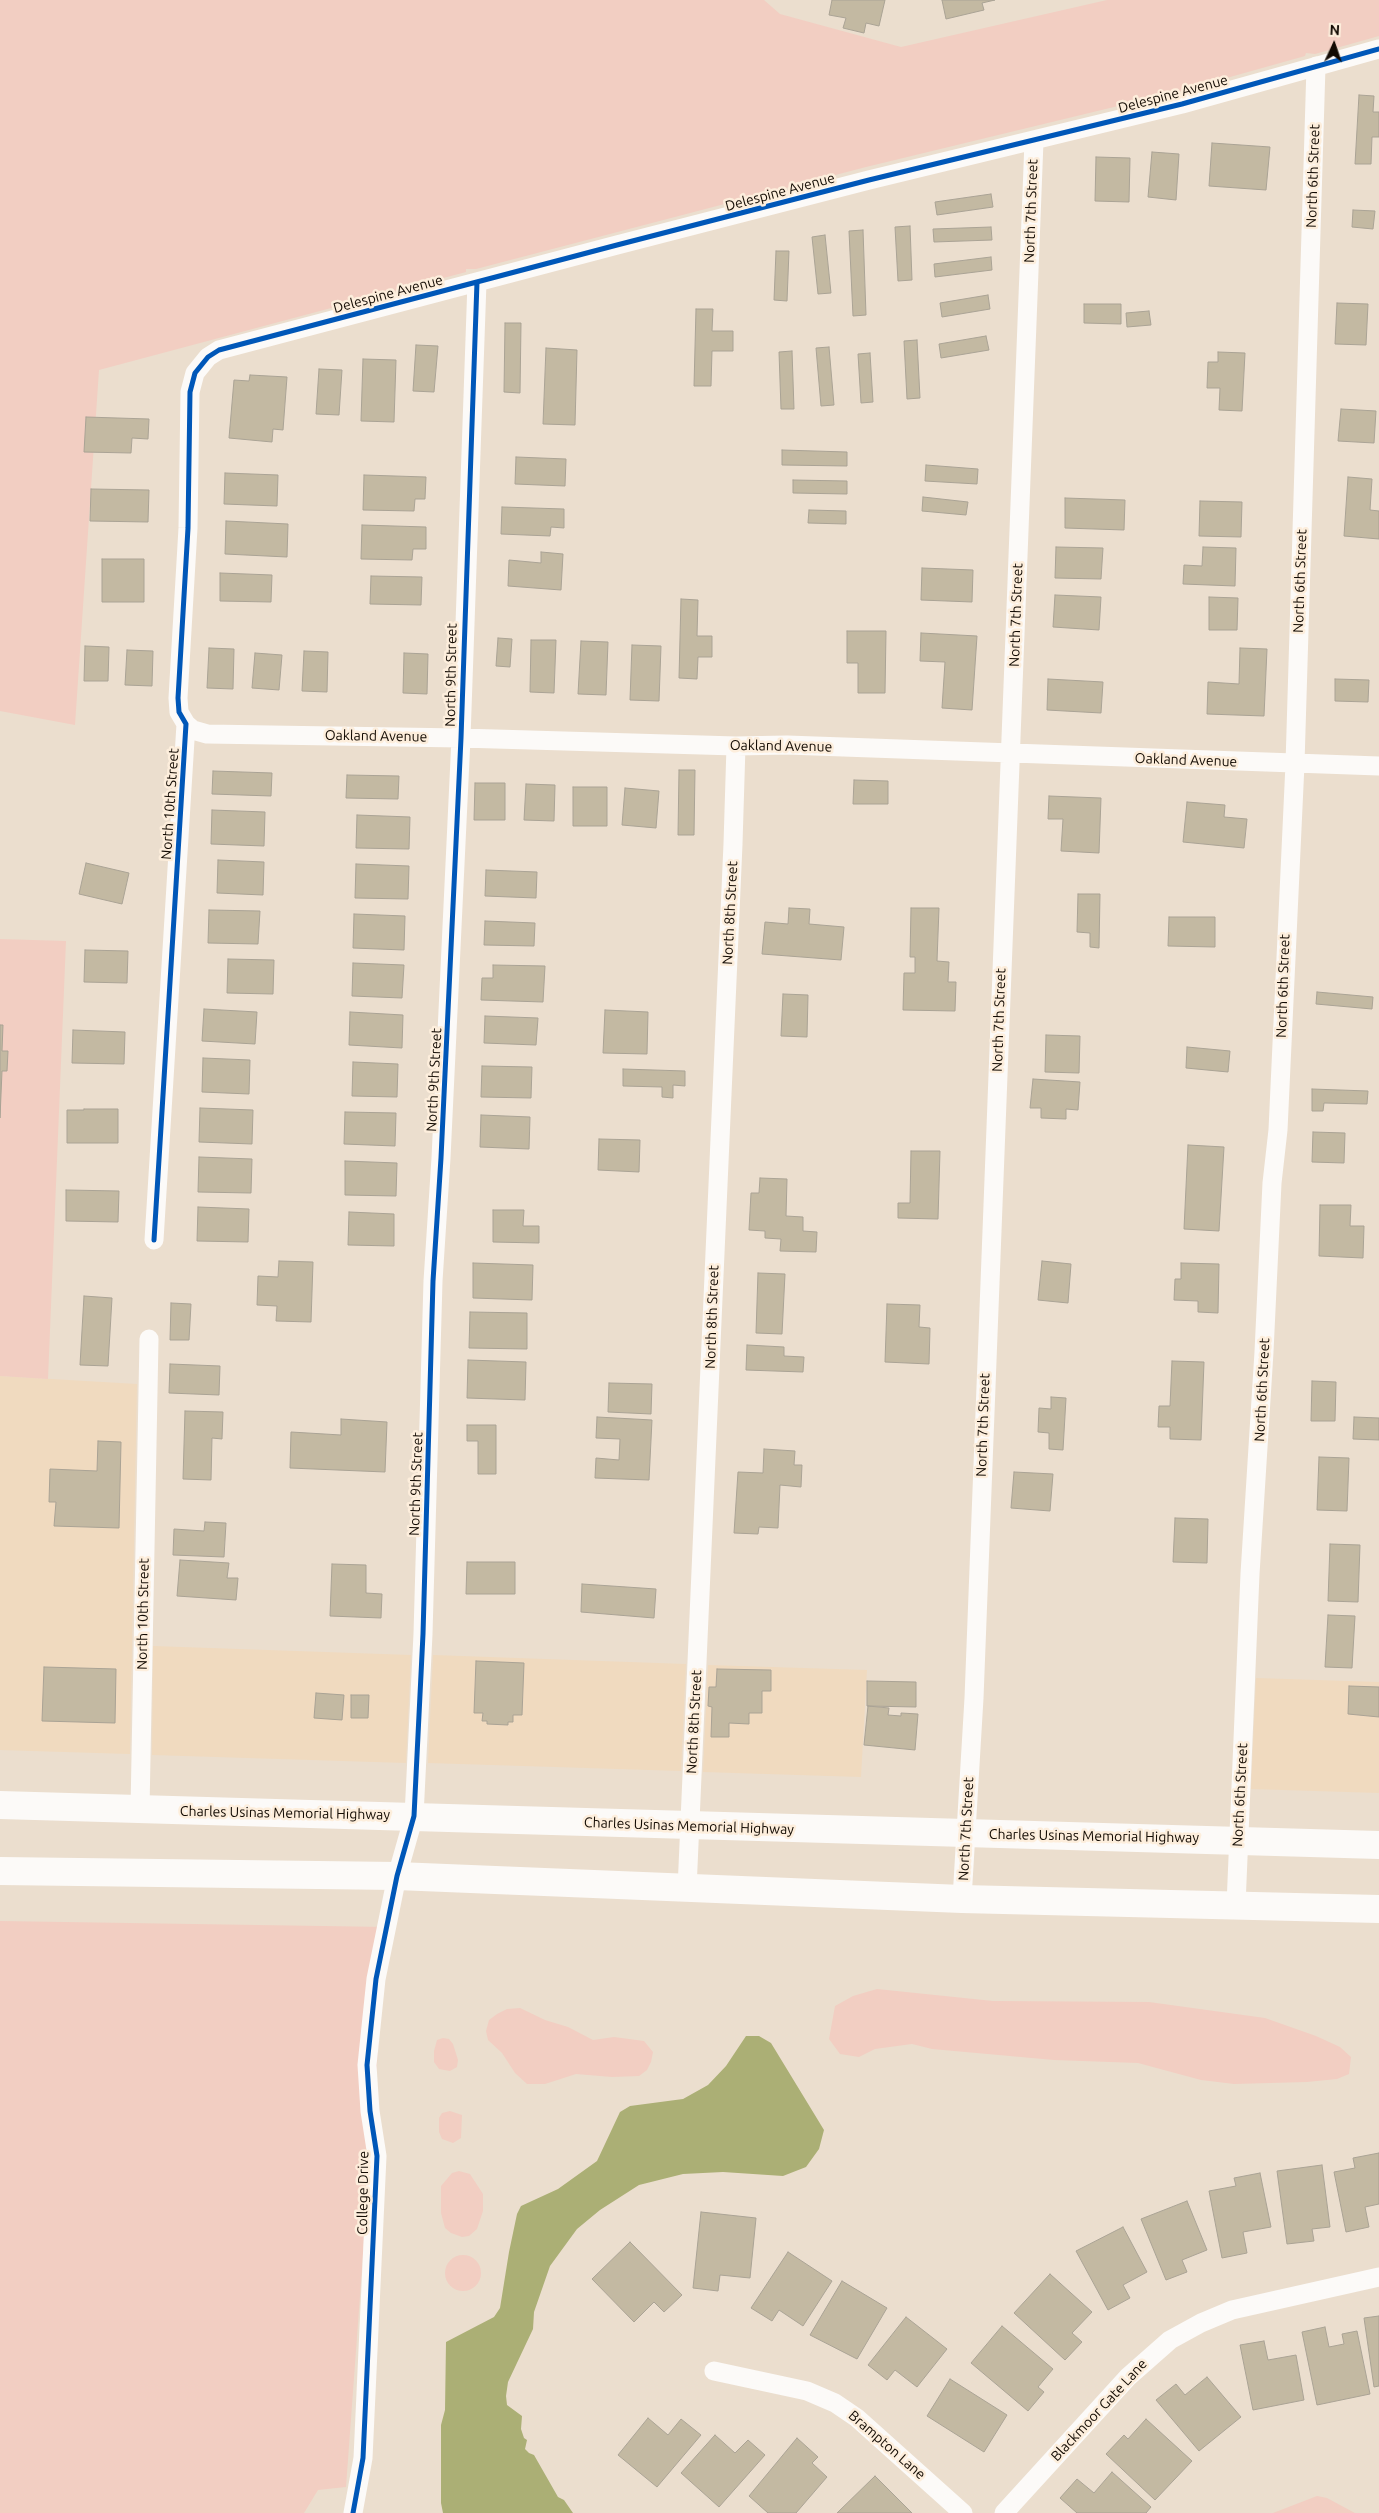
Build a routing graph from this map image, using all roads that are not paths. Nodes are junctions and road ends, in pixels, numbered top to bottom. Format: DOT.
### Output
graph roads {
  1 [pos="1379,49"];
  2 [pos="1316,66"];
  3 [pos="1034,141"];
  4 [pos="477,282"];
  5 [pos="195,373"];
  6 [pos="186,724"];
  7 [pos="461,738"];
  8 [pos="736,746"];
  9 [pos="1011,754"];
  10 [pos="1295,764"];
  11 [pos="1379,766"];
  12 [pos="154,1240"];
  13 [pos="148,1339"];
  14 [pos="0,1804"];
  15 [pos="140,1809"];
  16 [pos="414,1816"];
  17 [pos="689,1826"];
  18 [pos="965,1832"];
  19 [pos="1238,1840"];
  20 [pos="1379,1845"];
  21 [pos="0,1871"];
  22 [pos="397,1876"];
  23 [pos="687,1889"];
  24 [pos="962,1899"];
  25 [pos="1236,1905"];
  26 [pos="1379,1909"];
  27 [pos="1379,2277"];
  28 [pos="714,2371"];
  29 [pos="353,2513"];
  30 [pos="963,2513"];
  31 [pos="1004,2513"];
  1 -- 2 [label="street, Delespine Avenue"];
  2 -- 3 [label="street, Delespine Avenue"];
  2 -- 10 [label="street, North 6th Street"];
  3 -- 4 [label="street, Delespine Avenue"];
  3 -- 9 [label="street, North 7th Street"];
  4 -- 5 [label="street, Delespine Avenue"];
  4 -- 7 [label="street, North 9th Street"];
  5 -- 6 [label="street, North 10th Street"];
  6 -- 7 [label="street, Oakland Avenue"];
  6 -- 12 [label="street, North 10th Street"];
  7 -- 8 [label="street, Oakland Avenue"];
  7 -- 16 [label="street, North 9th Street"];
  8 -- 9 [label="street, Oakland Avenue"];
  8 -- 17 [label="street, North 8th Street"];
  9 -- 10 [label="street, Oakland Avenue"];
  9 -- 18 [label="street, North 7th Street"];
  10 -- 11 [label="street, Oakland Avenue"];
  10 -- 19 [label="street, North 6th Street"];
  13 -- 15 [label="street, North 10th Street"];
  14 -- 15 [label="highway, Charles Usinas Memorial Highway"];
  15 -- 16 [label="highway, Charles Usinas Memorial Highway"];
  16 -- 17 [label="highway, Charles Usinas Memorial Highway"];
  16 -- 22 [label="street, North 9th Street"];
  17 -- 18 [label="highway, Charles Usinas Memorial Highway"];
  17 -- 23 [label="street, North 8th Street"];
  18 -- 19 [label="highway, Charles Usinas Memorial Highway"];
  18 -- 24 [label="street, North 7th Street"];
  19 -- 20 [label="highway, Charles Usinas Memorial Highway"];
  19 -- 25 [label="street, North 6th Street"];
  21 -- 22 [label="highway"];
  22 -- 23 [label="highway"];
  22 -- 29 [label="street, College Drive"];
  23 -- 24 [label="highway"];
  24 -- 25 [label="highway"];
  25 -- 26 [label="highway"];
  27 -- 31 [label="street, Blackmoor Gate Lane"];
  28 -- 30 [label="street, Brampton Lane"];
}
